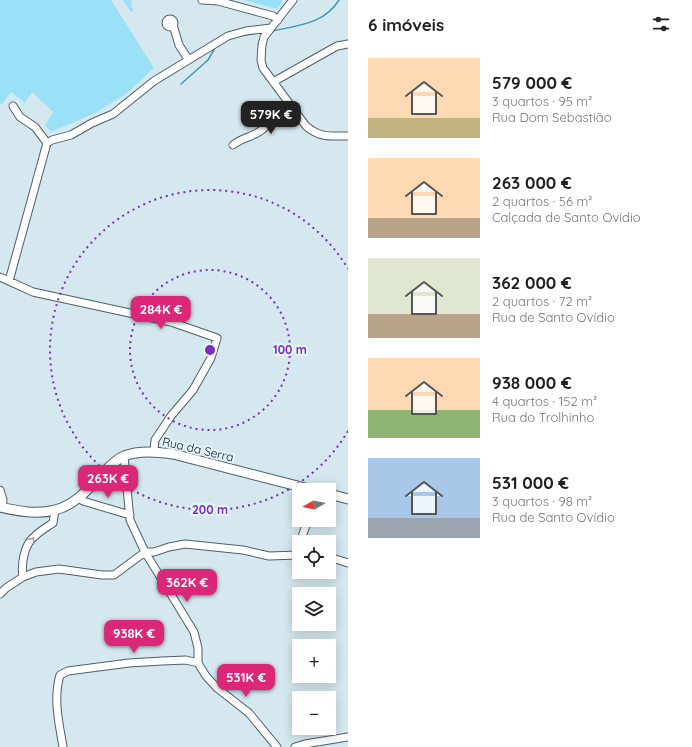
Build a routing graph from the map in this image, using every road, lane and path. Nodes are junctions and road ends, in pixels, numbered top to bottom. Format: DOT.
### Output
graph roads {
  1 [pos="202,0"];
  2 [pos="293,0"];
  3 [pos="278,20"];
  4 [pos="173,25"];
  5 [pos="271,28"];
  6 [pos="348,44"];
  7 [pos="188,59"];
  8 [pos="273,82"];
  9 [pos="13,106"];
  10 [pos="302,120"];
  11 [pos="348,136"];
  12 [pos="47,143"];
  13 [pos="233,145"];
  14 [pos="0,277"];
  15 [pos="10,281"];
  16 [pos="154,451"];
  17 [pos="124,456"];
  18 [pos="292,485"];
  19 [pos="0,490"];
  20 [pos="336,496"];
  21 [pos="79,498"];
  22 [pos="348,499"];
  23 [pos="1,507"];
  24 [pos="56,510"];
  25 [pos="130,515"];
  26 [pos="146,552"];
  27 [pos="292,555"];
  28 [pos="336,559"];
  29 [pos="348,563"];
  30 [pos="23,577"];
  31 [pos="0,594"];
  32 [pos="198,663"];
  33 [pos="348,736"];
  34 [pos="63,747"];
  35 [pos="276,747"];
  36 [pos="295,747"];
  1 -- 3 [label="street"];
  2 -- 3 [label="street"];
  3 -- 5 [label="street"];
  4 -- 7 [label="street"];
  5 -- 7 [label="street"];
  5 -- 8 [label="street"];
  6 -- 8 [label="street"];
  7 -- 12 [label="street"];
  8 -- 10 [label="street"];
  9 -- 12 [label="street"];
  10 -- 11 [label="street"];
  10 -- 13 [label="street"];
  12 -- 15 [label="street"];
  14 -- 15 [label="street"];
  15 -- 16 [label="street"];
  16 -- 17 [label="main road, Rua da Serra"];
  16 -- 18 [label="main road, Rua da Serra"];
  17 -- 21 [label="main road, Rua da Serra"];
  17 -- 25 [label="street"];
  19 -- 23 [label="street"];
  20 -- 22 [label="main road"];
  21 -- 24 [label="main road, Rua da Serra"];
  21 -- 25 [label="street"];
  23 -- 24 [label="main road, Rua da Serra"];
  30 -- 24 [label="street, one-way"];
  25 -- 26 [label="street"];
  26 -- 27 [label="street"];
  26 -- 30 [label="street"];
  26 -- 32 [label="street"];
  28 -- 29 [label="street"];
  30 -- 31 [label="street"];
  32 -- 34 [label="street"];
  32 -- 35 [label="street"];
  33 -- 36 [label="street"];
}
